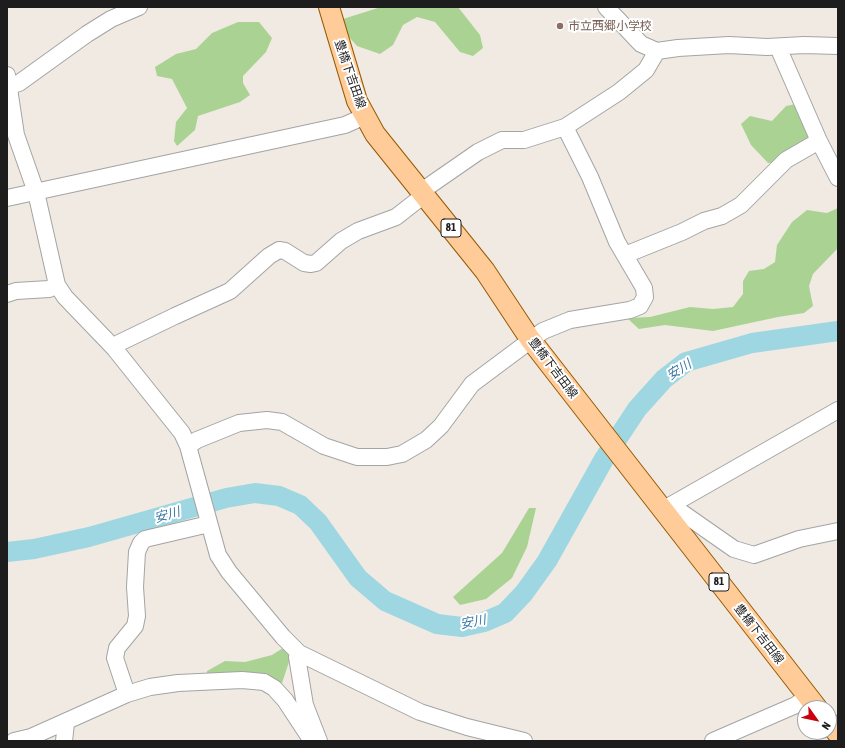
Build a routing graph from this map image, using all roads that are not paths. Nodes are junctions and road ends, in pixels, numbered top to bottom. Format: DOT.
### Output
graph roads {
  1 [pos="139,7"];
  2 [pos="329,7"];
  3 [pos="606,7"];
  4 [pos="838,46"];
  5 [pos="780,47"];
  6 [pos="657,51"];
  7 [pos="8,80"];
  8 [pos="364,116"];
  9 [pos="565,126"];
  10 [pos="819,142"];
  11 [pos="838,178"];
  12 [pos="36,192"];
  13 [pos="423,193"];
  14 [pos="7,198"];
  15 [pos="625,255"];
  16 [pos="57,285"];
  17 [pos="7,294"];
  18 [pos="530,339"];
  19 [pos="114,348"];
  20 [pos="838,410"];
  21 [pos="188,446"];
  22 [pos="667,508"];
  23 [pos="208,519"];
  24 [pos="838,531"];
  25 [pos="299,653"];
  26 [pos="127,694"];
  27 [pos="811,700"];
  28 [pos="797,705"];
  29 [pos="66,723"];
  30 [pos="14,741"];
  31 [pos="64,741"];
  32 [pos="312,741"];
  33 [pos="319,741"];
  34 [pos="524,741"];
  35 [pos="713,741"];
  1 -- 7 [label="street"];
  2 -- 8 [label="main road, 豊橋下吉田線 / 81"];
  3 -- 6 [label="street"];
  4 -- 5 [label="street"];
  5 -- 6 [label="street"];
  5 -- 10 [label="street"];
  6 -- 9 [label="street"];
  7 -- 12 [label="street"];
  8 -- 12 [label="street"];
  8 -- 13 [label="main road, 豊橋下吉田線 / 81"];
  9 -- 13 [label="street"];
  9 -- 15 [label="street"];
  10 -- 11 [label="street"];
  10 -- 15 [label="street"];
  12 -- 14 [label="street"];
  12 -- 16 [label="street"];
  13 -- 18 [label="main road, 豊橋下吉田線 / 81"];
  13 -- 19 [label="street"];
  15 -- 18 [label="street"];
  16 -- 17 [label="street"];
  16 -- 19 [label="street"];
  18 -- 21 [label="street"];
  18 -- 22 [label="main road, 豊橋下吉田線 / 81"];
  19 -- 21 [label="street"];
  20 -- 22 [label="street"];
  21 -- 23 [label="street"];
  22 -- 24 [label="street"];
  22 -- 27 [label="main road, 豊橋下吉田線 / 81"];
  23 -- 25 [label="street"];
  23 -- 26 [label="street"];
  25 -- 33 [label="street"];
  25 -- 34 [label="street"];
  26 -- 29 [label="street"];
  26 -- 32 [label="street"];
  28 -- 35 [label="street"];
  29 -- 30 [label="street"];
  29 -- 31 [label="street"];
}
